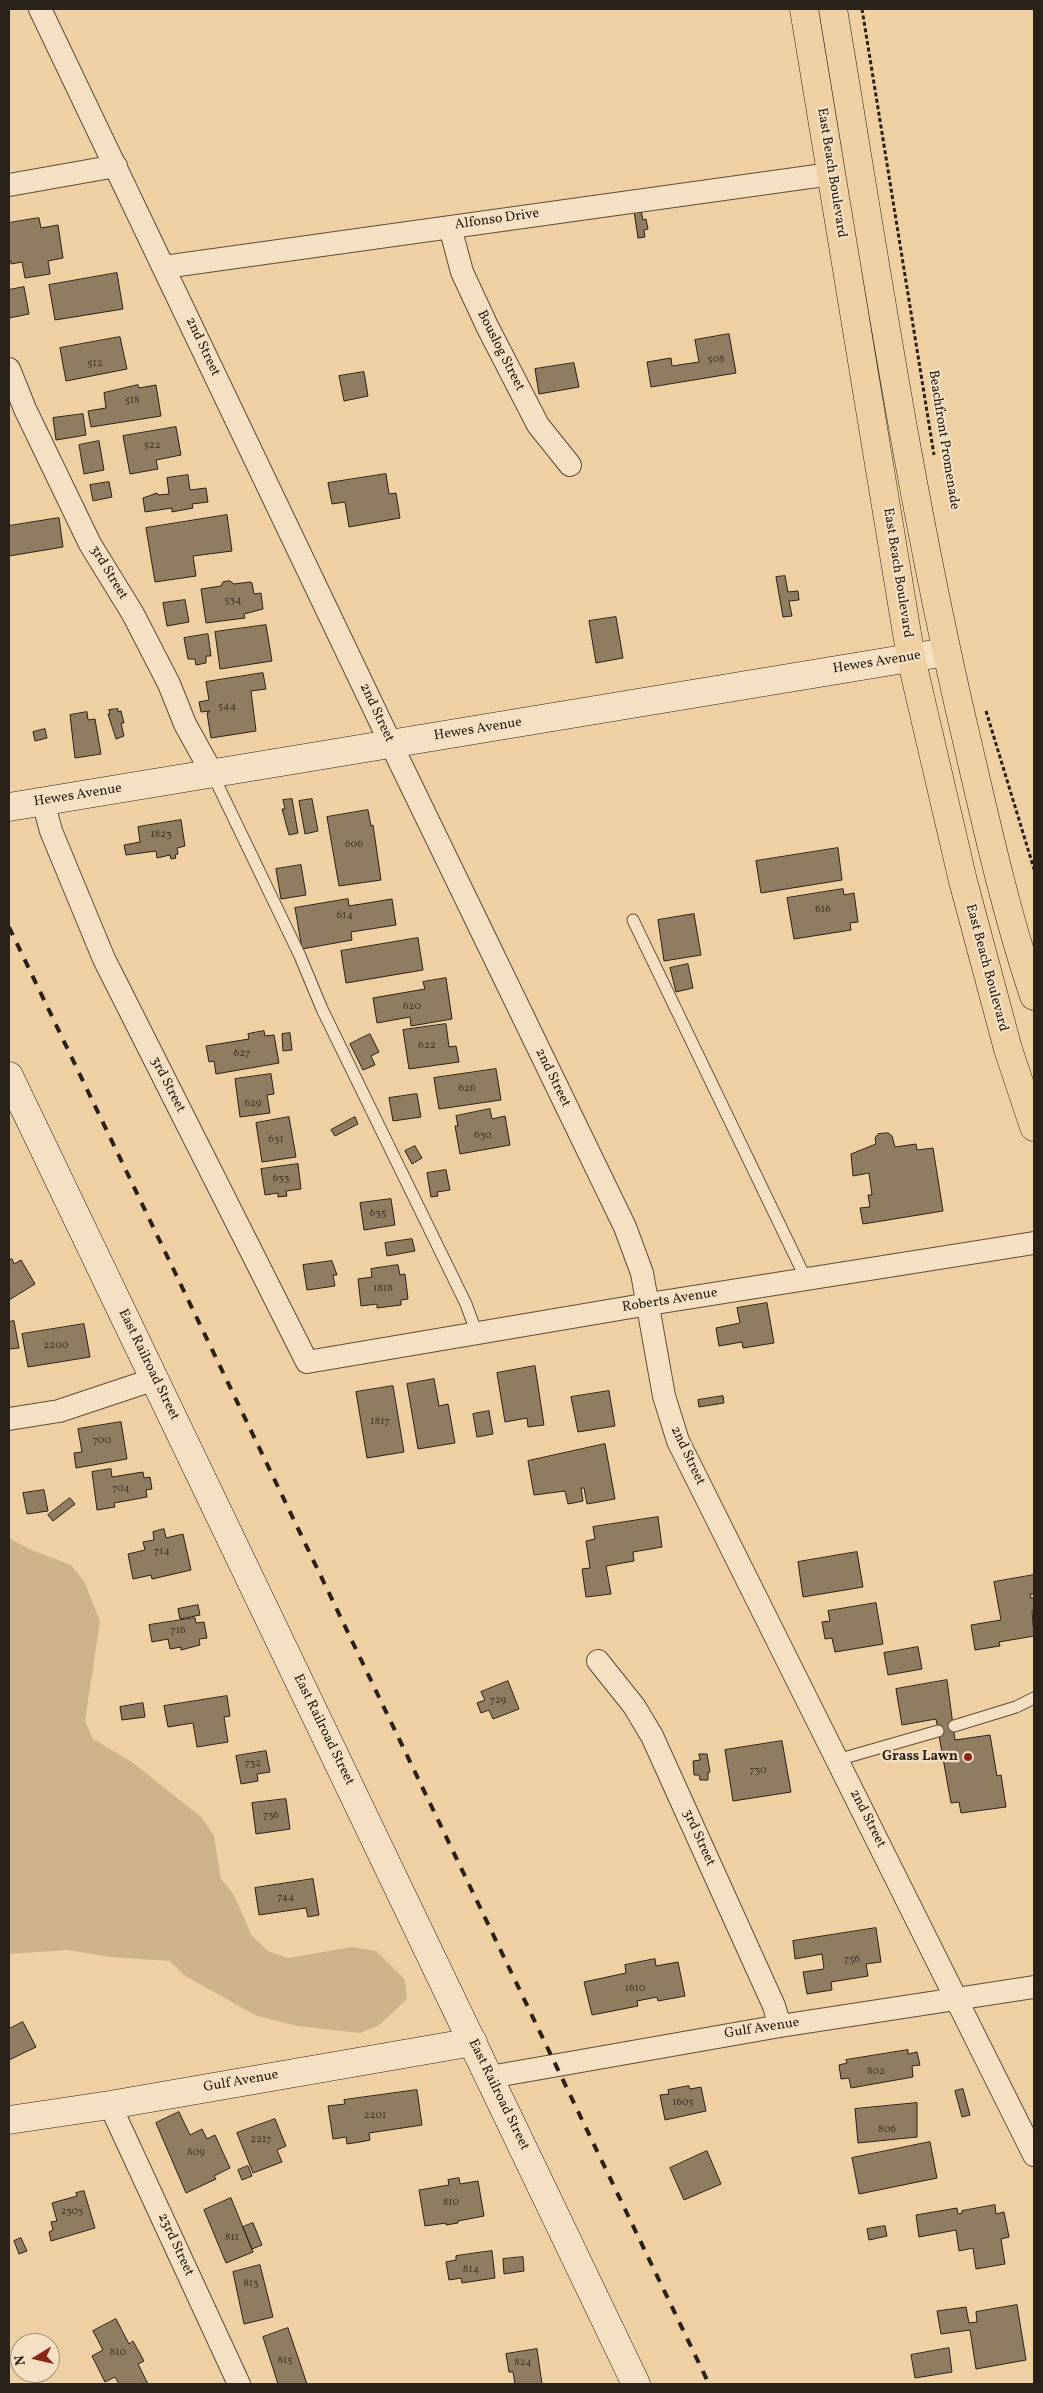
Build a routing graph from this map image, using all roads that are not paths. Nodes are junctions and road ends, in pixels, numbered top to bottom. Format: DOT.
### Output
graph roads {
  1 [pos="40,9"];
  2 [pos="804,9"];
  3 [pos="832,9"];
  4 [pos="116,166"];
  5 [pos="831,174"];
  6 [pos="9,185"];
  7 [pos="450,227"];
  8 [pos="164,267"];
  9 [pos="9,369"];
  10 [pos="570,465"];
  11 [pos="946,652"];
  12 [pos="911,658"];
  13 [pos="391,744"];
  14 [pos="212,774"];
  15 [pos="42,802"];
  16 [pos="9,807"];
  17 [pos="633,920"];
  18 [pos="1034,996"];
  19 [pos="9,1076"];
  20 [pos="1034,1127"];
  21 [pos="1034,1243"];
  22 [pos="806,1278"];
  23 [pos="648,1304"];
  24 [pos="477,1334"];
  25 [pos="307,1362"];
  26 [pos="155,1379"];
  27 [pos="9,1419"];
  28 [pos="598,1661"];
  29 [pos="1034,1698"];
  30 [pos="954,1726"];
  31 [pos="938,1731"];
  32 [pos="837,1760"];
  33 [pos="1034,1987"];
  34 [pos="957,2000"];
  35 [pos="780,2026"];
  36 [pos="473,2042"];
  37 [pos="490,2077"];
  38 [pos="110,2105"];
  39 [pos="9,2120"];
  40 [pos="1034,2155"];
  41 [pos="239,2384"];
  42 [pos="636,2384"];
  1 -- 4 [label="street, 2nd Street"];
  2 -- 5 [label="main road, East Beach Boulevard"];
  3 -- 11 [label="main road, East Beach Boulevard"];
  4 -- 6 [label="street"];
  4 -- 8 [label="street, 2nd Street"];
  5 -- 7 [label="street, Alfonso Drive"];
  5 -- 12 [label="main road, East Beach Boulevard"];
  7 -- 8 [label="street, Alfonso Drive"];
  7 -- 10 [label="street, Bouslog Street"];
  8 -- 13 [label="street, 2nd Street"];
  9 -- 14 [label="street, 3rd Street"];
  11 -- 12 [label="street, Hewes Avenue"];
  11 -- 18 [label="main road, East Beach Boulevard"];
  12 -- 13 [label="street, Hewes Avenue"];
  12 -- 20 [label="main road, East Beach Boulevard"];
  13 -- 14 [label="street, Hewes Avenue"];
  13 -- 23 [label="street, 2nd Street"];
  14 -- 15 [label="street, Hewes Avenue"];
  14 -- 24 [label="lane"];
  15 -- 16 [label="street, Hewes Avenue"];
  15 -- 25 [label="street, 3rd Street"];
  17 -- 22 [label="lane"];
  19 -- 26 [label="street, East Railroad Street"];
  21 -- 22 [label="street, Roberts Avenue"];
  22 -- 23 [label="street, Roberts Avenue"];
  23 -- 24 [label="street, Roberts Avenue"];
  23 -- 32 [label="street, 2nd Street"];
  24 -- 25 [label="street, Roberts Avenue"];
  26 -- 27 [label="street"];
  26 -- 36 [label="street, East Railroad Street"];
  28 -- 35 [label="street, 3rd Street"];
  29 -- 30 [label="lane"];
  31 -- 32 [label="lane"];
  32 -- 34 [label="street, 2nd Street"];
  33 -- 34 [label="street, Gulf Avenue"];
  34 -- 35 [label="street, Gulf Avenue"];
  34 -- 40 [label="street, 2nd Street"];
  35 -- 37 [label="street, Gulf Avenue"];
  36 -- 37 [label="street, East Railroad Street"];
  36 -- 38 [label="street, Gulf Avenue"];
  37 -- 42 [label="street, East Railroad Street"];
  38 -- 39 [label="street, Gulf Avenue"];
  38 -- 41 [label="street, 23rd Street"];
}
